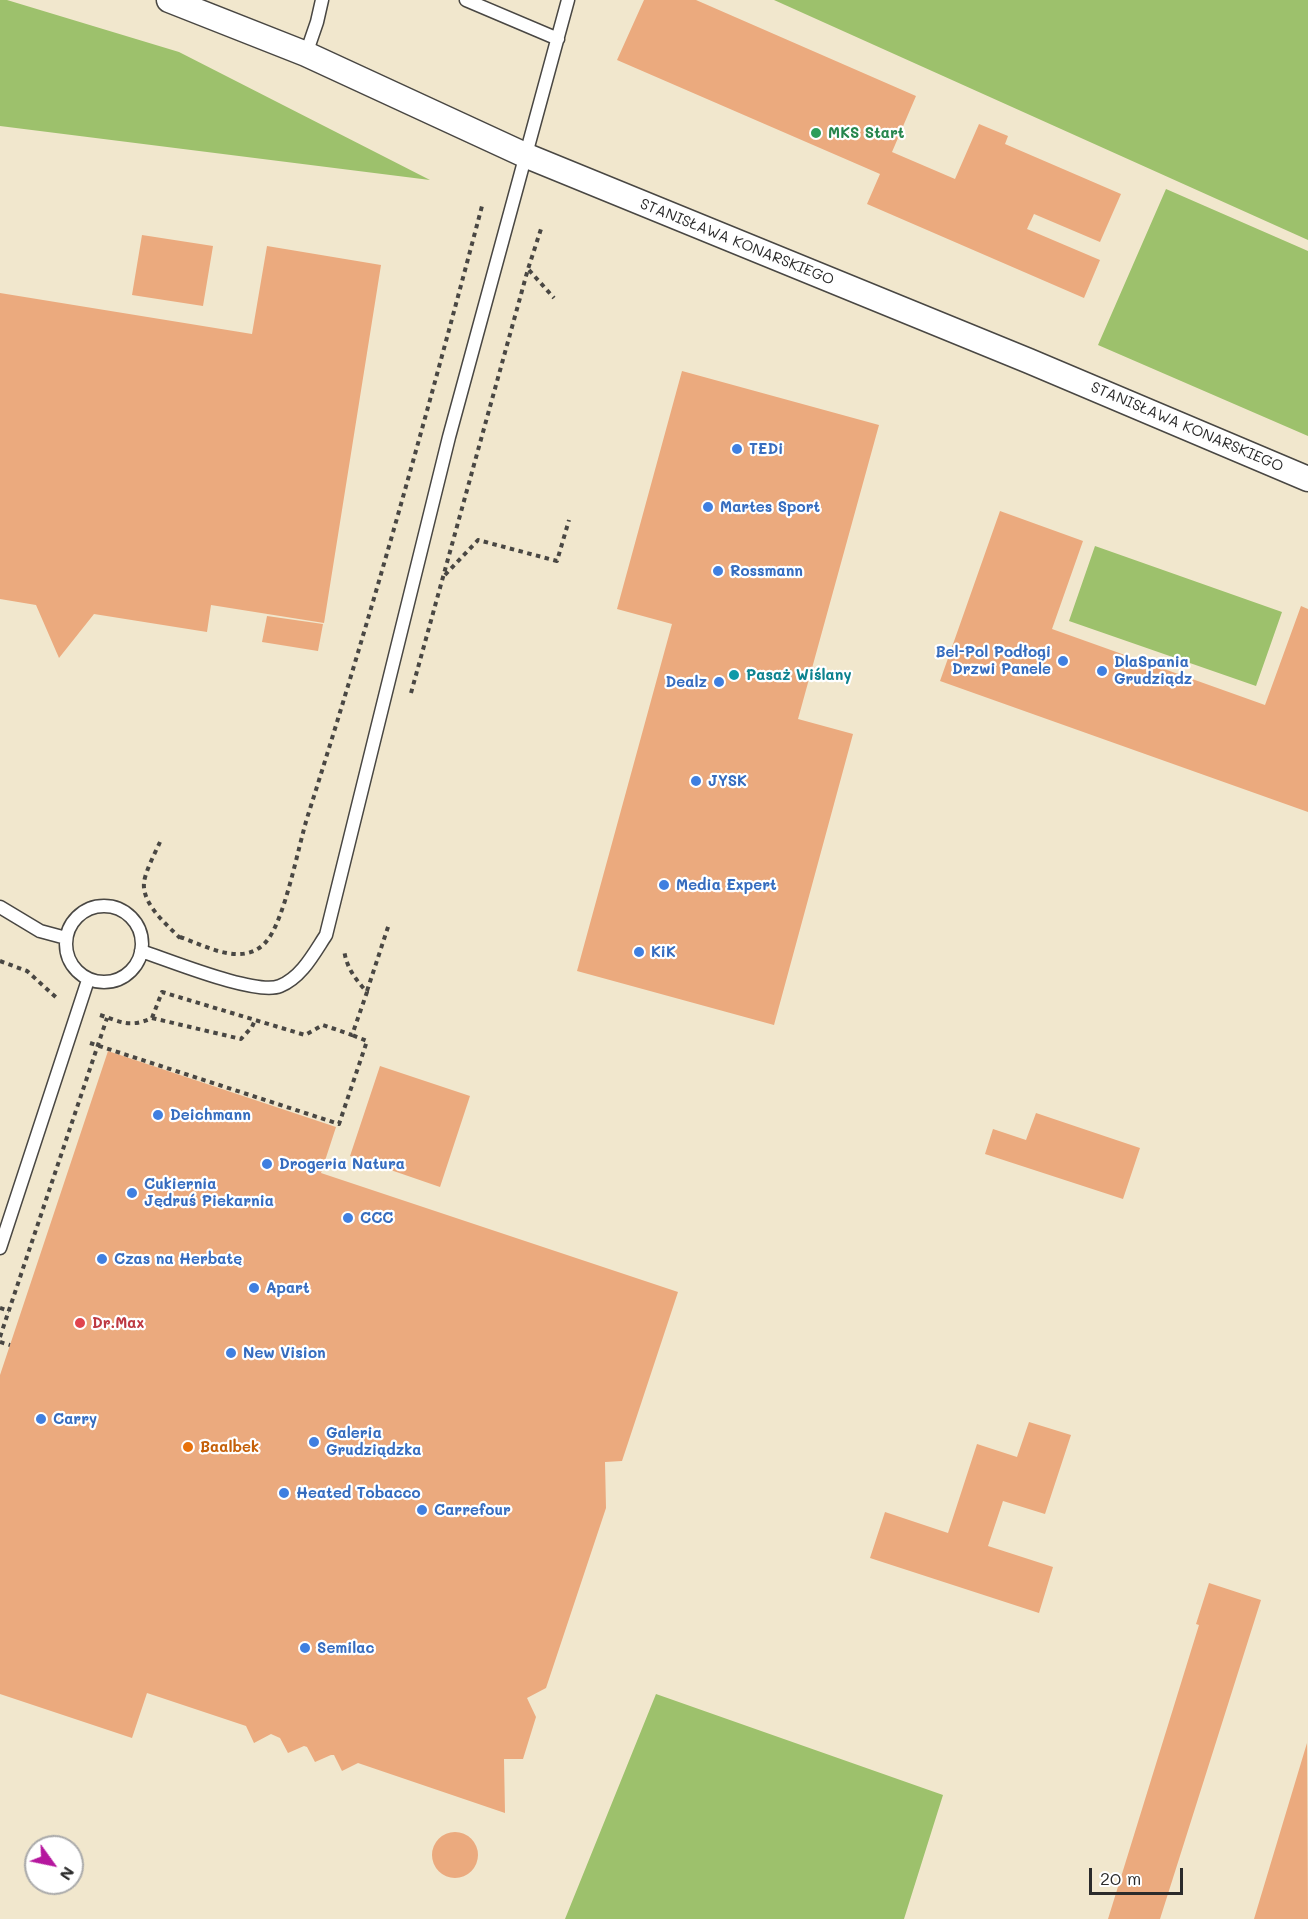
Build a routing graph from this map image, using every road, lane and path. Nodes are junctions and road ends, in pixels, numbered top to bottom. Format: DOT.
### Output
graph roads {
  1 [pos="169,0"];
  2 [pos="322,0"];
  3 [pos="466,0"];
  4 [pos="568,0"];
  5 [pos="558,39"];
  6 [pos="306,54"];
  7 [pos="527,156"];
  8 [pos="482,206"];
  9 [pos="528,269"];
  10 [pos="554,298"];
  11 [pos="1308,479"];
  12 [pos="569,520"];
  13 [pos="444,577"];
  14 [pos="160,843"];
  15 [pos="0,907"];
  16 [pos="389,924"];
  17 [pos="180,937"];
  18 [pos="66,938"];
  19 [pos="141,951"];
  20 [pos="172,961"];
  21 [pos="88,980"];
  22 [pos="162,992"];
  23 [pos="367,992"];
  24 [pos="107,1018"];
  25 [pos="152,1018"];
  26 [pos="255,1020"];
  27 [pos="352,1035"];
  28 [pos="98,1046"];
  29 [pos="0,1248"];
  30 [pos="0,1308"];
  31 [pos="9,1311"];
  32 [pos="0,1337"];
  33 [pos="0,1342"];
  34 [pos="10,1344"];
  1 -- 6 [label="street, STANISŁAWA KONARSKIEGO"];
  2 -- 6 [label="lane"];
  3 -- 5 [label="lane"];
  4 -- 5 [label="lane"];
  5 -- 7 [label="lane"];
  6 -- 7 [label="street, STANISŁAWA KONARSKIEGO"];
  7 -- 11 [label="street, STANISŁAWA KONARSKIEGO"];
  7 -- 20 [label="lane"];
  8 -- 17 [label="path"];
  9 -- 10 [label="path"];
  12 -- 13 [label="path"];
  14 -- 17 [label="path"];
  15 -- 18 [label="lane"];
  16 -- 23 [label="path"];
  17 -- 20 [label="path"];
  18 -- 19 [label="lane"];
  18 -- 21 [label="lane"];
  19 -- 20 [label="lane"];
  19 -- 21 [label="lane"];
  20 -- 22 [label="path"];
  21 -- 29 [label="lane"];
  24 -- 28 [label="path"];
  25 -- 26 [label="path"];
  27 -- 28 [label="path"];
  28 -- 31 [label="path"];
  30 -- 31 [label="path"];
  31 -- 32 [label="path"];
  33 -- 34 [label="path"];
}
